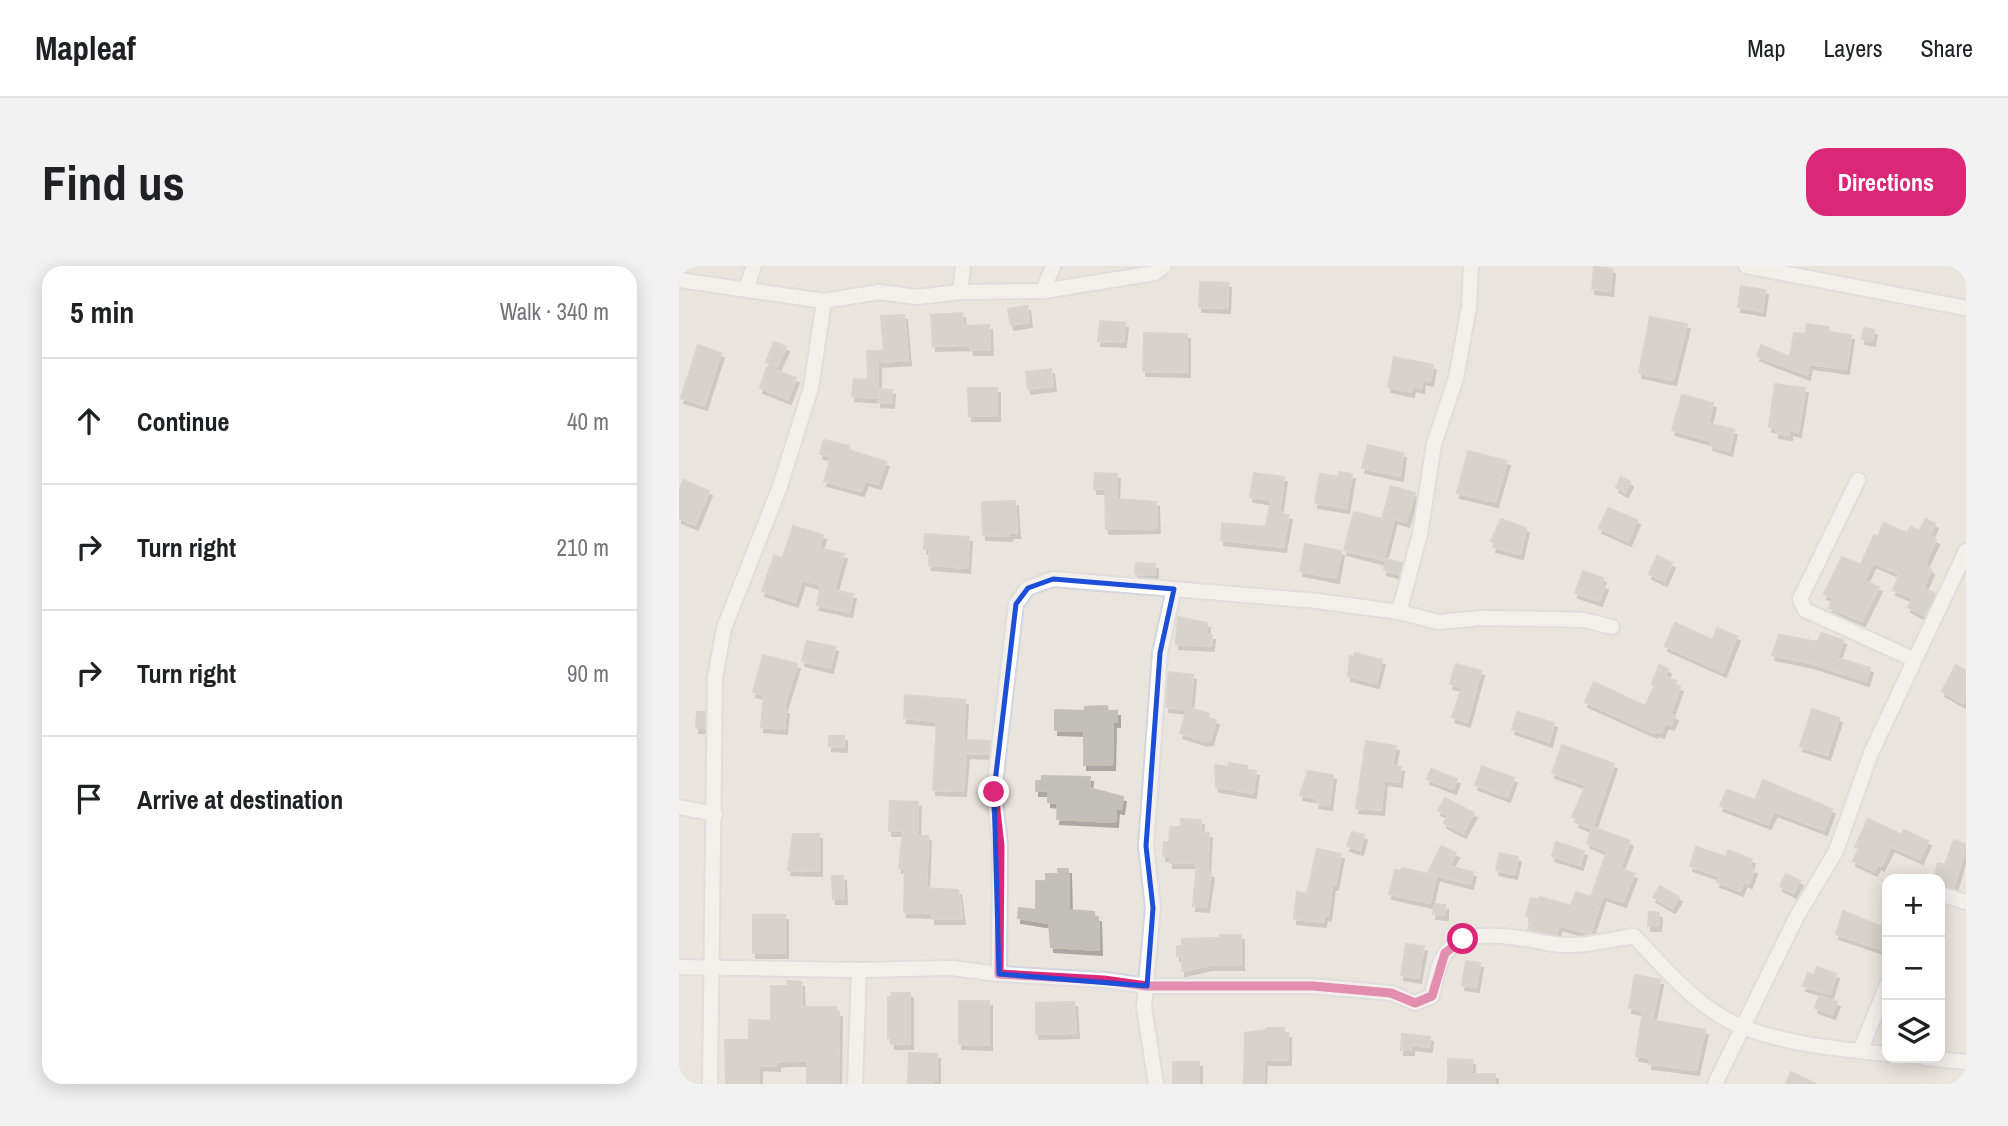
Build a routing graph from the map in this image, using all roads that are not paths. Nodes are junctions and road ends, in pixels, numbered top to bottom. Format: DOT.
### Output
graph roads {
  1 [pos="754,266"];
  2 [pos="963,266"];
  3 [pos="1053,266"];
  4 [pos="1164,266"];
  5 [pos="1471,266"];
  6 [pos="1746,266"];
  7 [pos="1762,268"];
  8 [pos="679,280"];
  9 [pos="746,289"];
  10 [pos="1043,290"];
  11 [pos="960,292"];
  12 [pos="824,302"];
  13 [pos="1966,308"];
  14 [pos="1858,480"];
  15 [pos="1966,551"];
  16 [pos="1174,589"];
  17 [pos="1399,612"];
  18 [pos="1612,627"];
  19 [pos="1913,659"];
  20 [pos="679,807"];
  21 [pos="715,814"];
  22 [pos="1945,896"];
  23 [pos="1966,902"];
  24 [pos="679,967"];
  25 [pos="711,967"];
  26 [pos="859,970"];
  27 [pos="999,974"];
  28 [pos="1147,986"];
  29 [pos="1882,997"];
  30 [pos="1743,1027"];
  31 [pos="1860,1051"];
  32 [pos="1882,1053"];
  33 [pos="1945,1060"];
  34 [pos="1966,1062"];
  35 [pos="710,1084"];
  36 [pos="855,1084"];
  37 [pos="1156,1084"];
  38 [pos="1715,1084"];
  1 -- 9 [label="street"];
  2 -- 11 [label="street"];
  3 -- 10 [label="street"];
  4 -- 10 [label="street"];
  5 -- 17 [label="street"];
  6 -- 7 [label="street"];
  7 -- 13 [label="street"];
  8 -- 9 [label="street"];
  9 -- 12 [label="street"];
  10 -- 11 [label="street"];
  11 -- 12 [label="street"];
  12 -- 21 [label="street"];
  14 -- 19 [label="street"];
  15 -- 19 [label="street"];
  16 -- 17 [label="street"];
  16 -- 27 [label="street"];
  16 -- 28 [label="street"];
  17 -- 18 [label="street"];
  19 -- 30 [label="street"];
  20 -- 21 [label="street"];
  21 -- 25 [label="street"];
  22 -- 23 [label="street"];
  24 -- 25 [label="street"];
  25 -- 26 [label="street"];
  25 -- 35 [label="street"];
  26 -- 27 [label="street"];
  26 -- 36 [label="street"];
  27 -- 28 [label="street"];
  28 -- 30 [label="street"];
  28 -- 37 [label="street"];
  29 -- 31 [label="street"];
  30 -- 31 [label="street"];
  30 -- 38 [label="street"];
  31 -- 32 [label="street"];
  33 -- 34 [label="street"];
}
